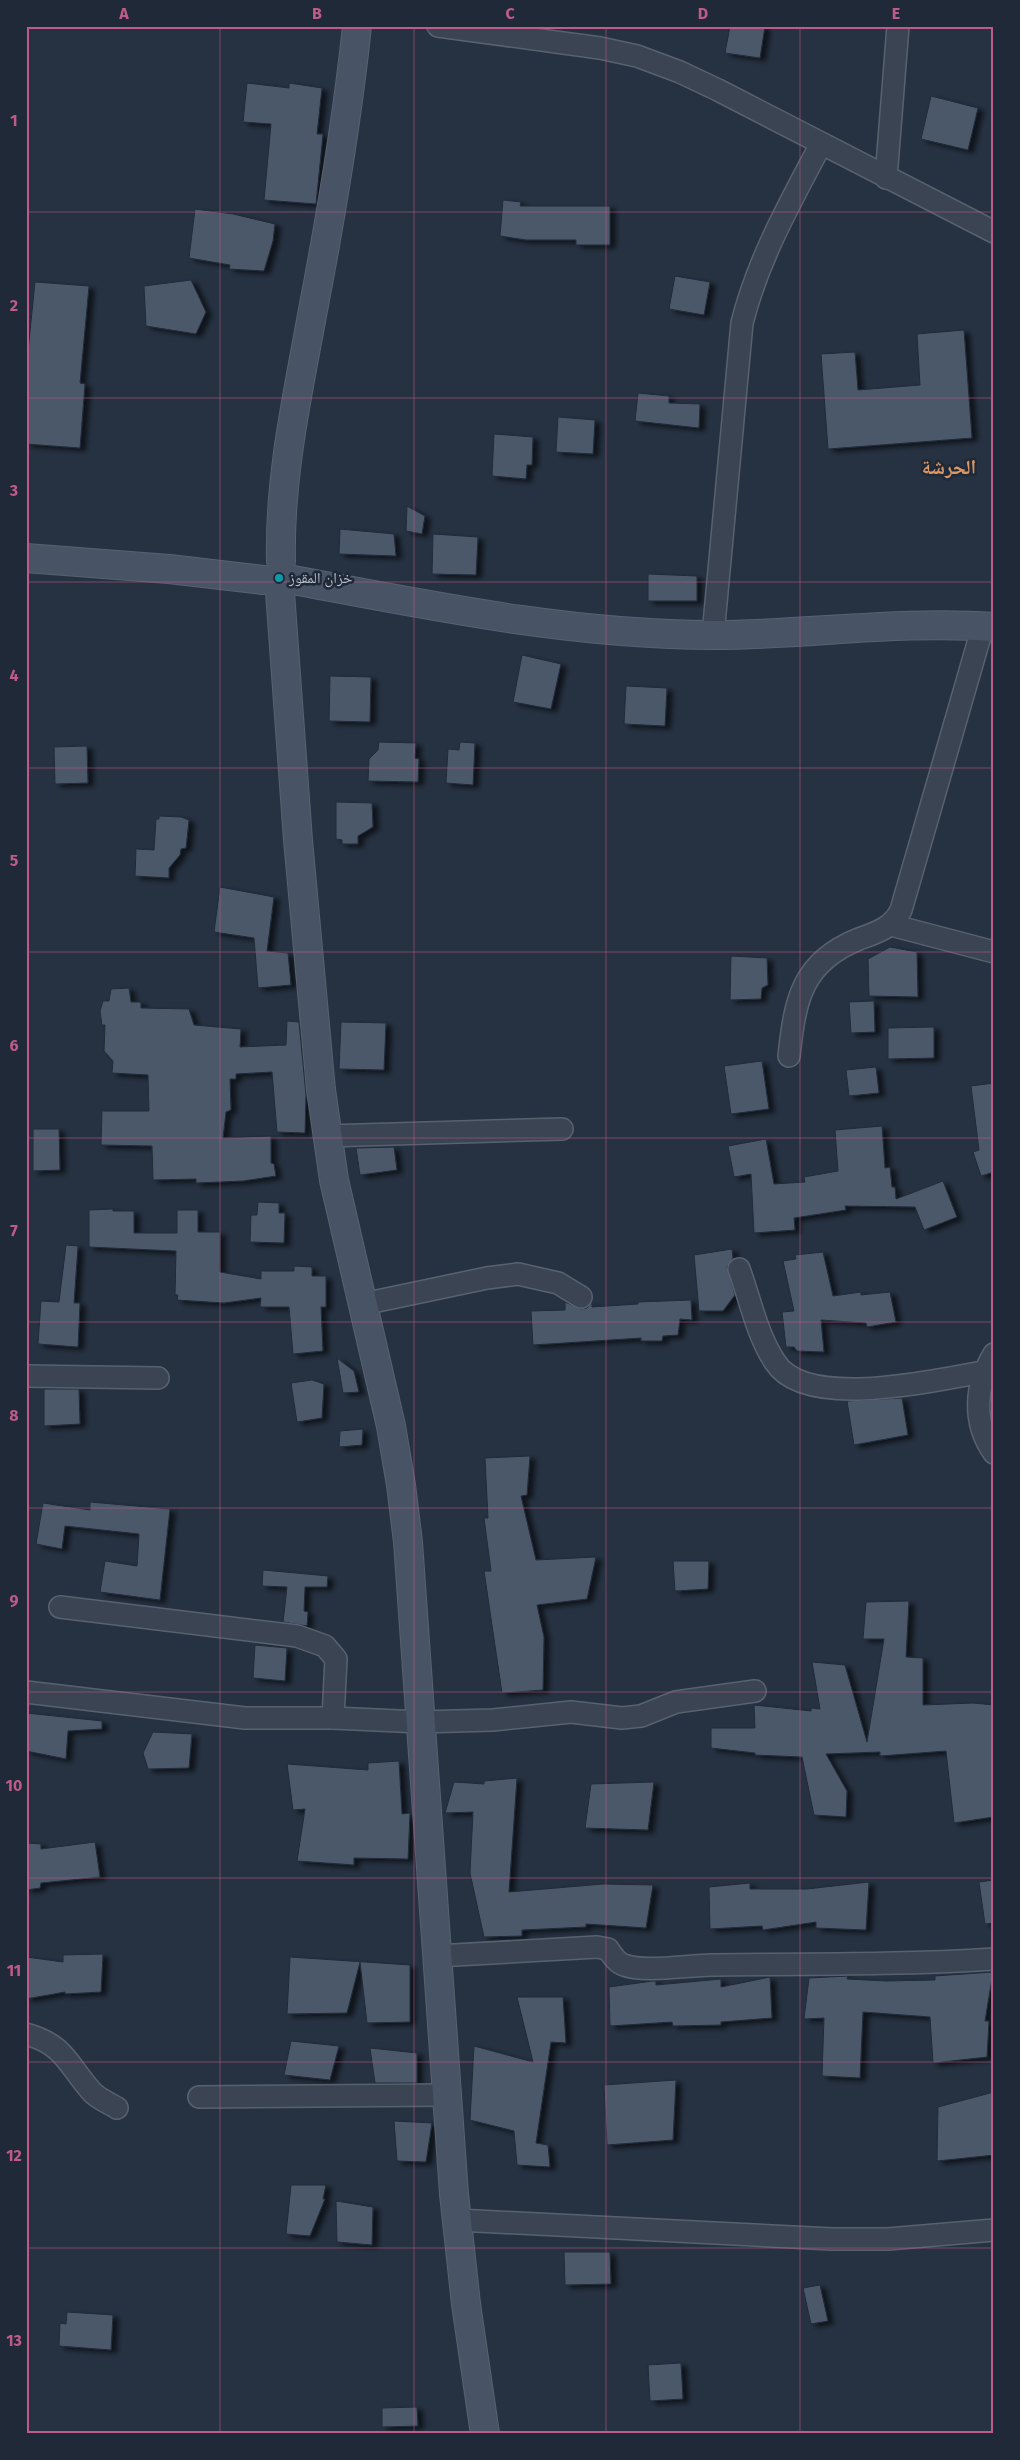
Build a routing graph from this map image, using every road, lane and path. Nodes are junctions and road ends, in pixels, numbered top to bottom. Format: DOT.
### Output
graph roads {
  1 [pos="357,26"];
  2 [pos="438,26"];
  3 [pos="898,26"];
  4 [pos="821,144"];
  5 [pos="886,178"];
  6 [pos="994,232"];
  7 [pos="26,558"];
  8 [pos="279,578"];
  9 [pos="988,627"];
  10 [pos="713,635"];
  11 [pos="891,925"];
  12 [pos="994,952"];
  13 [pos="789,1056"];
  14 [pos="562,1128"];
  15 [pos="327,1136"];
  16 [pos="739,1269"];
  17 [pos="581,1297"];
  18 [pos="363,1304"];
  19 [pos="988,1363"];
  20 [pos="26,1376"];
  21 [pos="158,1378"];
  22 [pos="987,1415"];
  23 [pos="994,1453"];
  24 [pos="60,1607"];
  25 [pos="755,1691"];
  26 [pos="26,1692"];
  27 [pos="333,1718"];
  28 [pos="420,1722"];
  29 [pos="437,1956"];
  30 [pos="994,1959"];
  31 [pos="26,2034"];
  32 [pos="446,2095"];
  33 [pos="199,2097"];
  34 [pos="117,2108"];
  35 [pos="458,2220"];
  36 [pos="994,2230"];
  37 [pos="485,2434"];
  1 -- 8 [label="street"];
  2 -- 4 [label="street"];
  3 -- 5 [label="street"];
  4 -- 5 [label="street"];
  4 -- 10 [label="street"];
  5 -- 6 [label="street"];
  7 -- 8 [label="street"];
  8 -- 10 [label="street"];
  8 -- 15 [label="street"];
  9 -- 10 [label="street"];
  9 -- 11 [label="street"];
  11 -- 12 [label="street"];
  11 -- 13 [label="street"];
  14 -- 15 [label="street"];
  15 -- 18 [label="street"];
  16 -- 19 [label="street"];
  17 -- 18 [label="street"];
  18 -- 28 [label="street"];
  19 -- 22 [label="street"];
  20 -- 21 [label="street"];
  22 -- 23 [label="street"];
  24 -- 27 [label="street"];
  25 -- 28 [label="street"];
  26 -- 27 [label="street"];
  27 -- 28 [label="street"];
  28 -- 29 [label="street"];
  29 -- 30 [label="street"];
  29 -- 32 [label="street"];
  31 -- 34 [label="street"];
  32 -- 33 [label="street"];
  32 -- 35 [label="street"];
  35 -- 36 [label="street"];
  35 -- 37 [label="street"];
}
